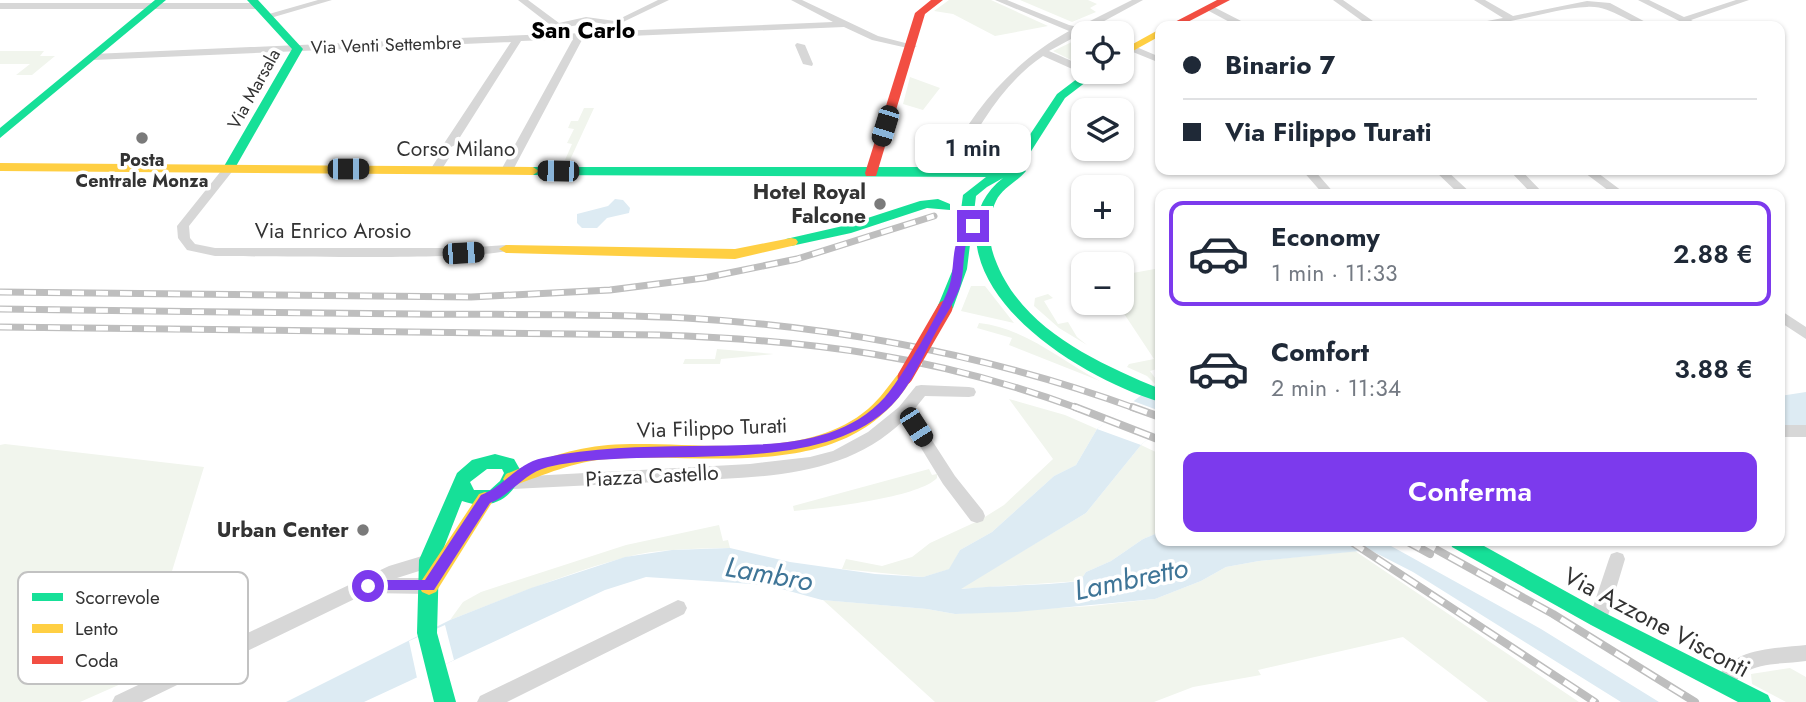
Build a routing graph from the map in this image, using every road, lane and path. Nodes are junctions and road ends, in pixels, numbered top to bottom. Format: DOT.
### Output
graph roads {
  1 [pos="328,0"];
  2 [pos="522,0"];
  3 [pos="665,0"];
  4 [pos="795,0"];
  5 [pos="939,0"];
  6 [pos="999,0"];
  7 [pos="1139,0"];
  8 [pos="1190,0"];
  9 [pos="1337,0"];
  10 [pos="1478,0"];
  11 [pos="1642,0"];
  12 [pos="1745,0"];
  13 [pos="1583,2"];
  14 [pos="158,3"];
  15 [pos="1613,3"];
  16 [pos="1217,4"];
  17 [pos="0,6"];
  18 [pos="259,7"];
  19 [pos="1511,18"];
  20 [pos="1683,20"];
  21 [pos="1098,21"];
  22 [pos="1182,21"];
  23 [pos="1238,21"];
  24 [pos="1368,21"];
  25 [pos="1497,21"];
  26 [pos="1640,21"];
  27 [pos="615,24"];
  28 [pos="845,24"];
  29 [pos="558,26"];
  30 [pos="1071,28"];
  31 [pos="1155,35"];
  32 [pos="610,36"];
  33 [pos="1071,36"];
  34 [pos="579,37"];
  35 [pos="553,38"];
  36 [pos="517,40"];
  37 [pos="913,40"];
  38 [pos="800,46"];
  39 [pos="1134,47"];
  40 [pos="298,49"];
  41 [pos="1042,52"];
  42 [pos="1134,53"];
  43 [pos="93,57"];
  44 [pos="1155,59"];
  45 [pos="1071,64"];
  46 [pos="808,65"];
  47 [pos="1075,84"];
  48 [pos="0,134"];
  49 [pos="449,145"];
  50 [pos="1016,165"];
  51 [pos="0,167"];
  52 [pos="229,168"];
  53 [pos="507,170"];
  54 [pos="871,173"];
  55 [pos="948,174"];
  56 [pos="918,175"];
  57 [pos="1312,175"];
  58 [pos="1445,175"];
  59 [pos="1521,175"];
  60 [pos="1594,175"];
  61 [pos="993,186"];
  62 [pos="1325,189"];
  63 [pos="1461,189"];
  64 [pos="1533,189"];
  65 [pos="1613,189"];
  66 [pos="945,207"];
  67 [pos="972,220"];
  68 [pos="962,240"];
  69 [pos="506,249"];
  70 [pos="1785,318"];
  71 [pos="1806,334"];
  72 [pos="969,392"];
  73 [pos="1153,393"];
  74 [pos="906,412"];
  75 [pos="1806,430"];
  76 [pos="1785,431"];
  77 [pos="540,450"];
  78 [pos="602,453"];
  79 [pos="520,455"];
  80 [pos="500,461"];
  81 [pos="511,481"];
  82 [pos="462,483"];
  83 [pos="485,499"];
  84 [pos="976,516"];
  85 [pos="1468,546"];
  86 [pos="1617,559"];
  87 [pos="429,560"];
  88 [pos="447,560"];
  89 [pos="368,586"];
  90 [pos="429,586"];
  91 [pos="678,608"];
  92 [pos="1598,618"];
  93 [pos="248,643"];
  94 [pos="1806,653"];
  95 [pos="1724,683"];
  96 [pos="160,684"];
  97 [pos="122,702"];
  98 [pos="445,702"];
  99 [pos="488,702"];
  100 [pos="1760,702"];
  1 -- 18 [label="street"];
  2 -- 29 [label="street"];
  3 -- 27 [label="street"];
  4 -- 28 [label="street"];
  5 -- 37 [label="street"];
  6 -- 30 [label="street"];
  7 -- 21 [label="street"];
  8 -- 16 [label="street"];
  9 -- 24 [label="street"];
  10 -- 19 [label="street"];
  11 -- 20 [label="street"];
  12 -- 20 [label="street"];
  13 -- 15 [label="street"];
  13 -- 19 [label="street"];
  14 -- 17 [label="street"];
  14 -- 18 [label="street"];
  14 -- 43 [label="street"];
  15 -- 26 [label="street"];
  16 -- 22 [label="street"];
  16 -- 23 [label="street"];
  18 -- 40 [label="street, Via Marsala"];
  19 -- 25 [label="street"];
  27 -- 29 [label="street"];
  27 -- 32 [label="street"];
  28 -- 32 [label="street"];
  28 -- 37 [label="street"];
  29 -- 35 [label="street"];
  31 -- 39 [label="street"];
  32 -- 34 [label="street, Via Venti Settembre"];
  33 -- 41 [label="street"];
  34 -- 35 [label="street, Via Venti Settembre"];
  34 -- 53 [label="street"];
  35 -- 36 [label="street, Via Venti Settembre"];
  36 -- 40 [label="street, Via Venti Settembre"];
  36 -- 49 [label="street"];
  37 -- 54 [label="street"];
  38 -- 46 [label="street"];
  40 -- 43 [label="street, Via Venti Settembre"];
  40 -- 52 [label="street, Via Marsala"];
  41 -- 45 [label="street"];
  41 -- 55 [label="street"];
  42 -- 44 [label="street"];
  43 -- 48 [label="street"];
  47 -- 50 [label="street"];
  50 -- 55 [label="street"];
  50 -- 61 [label="street"];
  51 -- 52 [label="street, Corso Milano"];
  52 -- 53 [label="street, Corso Milano"];
  52 -- 69 [label="street, Via Enrico Arosio"];
  53 -- 54 [label="street, Corso Milano"];
  54 -- 56 [label="street, Corso Milano"];
  55 -- 56 [label="street, Corso Milano"];
  55 -- 61 [label="street"];
  55 -- 67 [label="street"];
  56 -- 66 [label="street"];
  57 -- 62 [label="street"];
  58 -- 63 [label="street"];
  59 -- 64 [label="street"];
  60 -- 65 [label="street"];
  61 -- 67 [label="street"];
  61 -- 67 [label="street"];
  66 -- 68 [label="street"];
  66 -- 69 [label="street, Via Enrico Arosio"];
  67 -- 68 [label="street"];
  67 -- 73 [label="street"];
  68 -- 78 [label="street, Via Filippo Turati, bridge"];
  70 -- 71 [label="street"];
  72 -- 74 [label="street, Piazza Castello"];
  74 -- 81 [label="street, Piazza Castello"];
  74 -- 84 [label="street"];
  75 -- 76 [label="street"];
  77 -- 78 [label="street, Via Filippo Turati"];
  78 -- 81 [label="street, Via Filippo Turati"];
  79 -- 80 [label="street"];
  80 -- 81 [label="street"];
  80 -- 82 [label="street"];
  81 -- 83 [label="street"];
  82 -- 83 [label="street"];
  82 -- 87 [label="street"];
  83 -- 88 [label="street"];
  85 -- 92 [label="street, Via Azzone Visconti"];
  86 -- 92 [label="street"];
  87 -- 88 [label="street"];
  87 -- 89 [label="street"];
  87 -- 90 [label="street"];
  88 -- 90 [label="street"];
  89 -- 90 [label="street"];
  89 -- 93 [label="street"];
  90 -- 98 [label="street"];
  91 -- 99 [label="street"];
  92 -- 95 [label="street, Via Azzone Visconti"];
  94 -- 95 [label="street"];
  95 -- 100 [label="street, Via Azzone Visconti"];
  96 -- 97 [label="street"];
}
